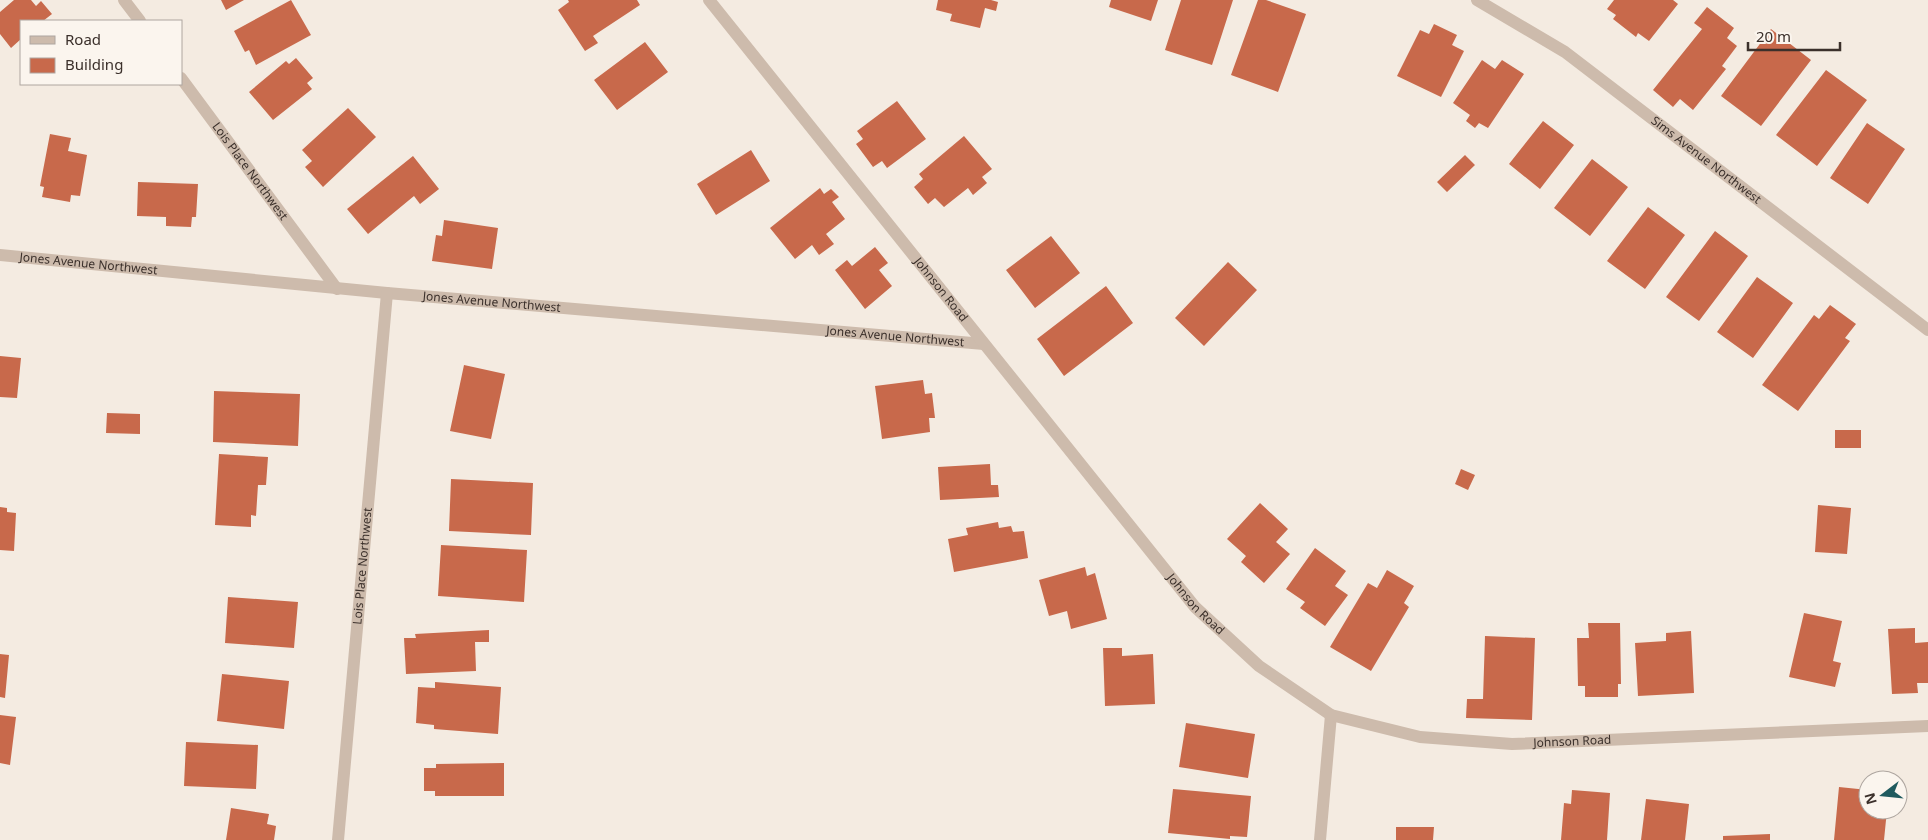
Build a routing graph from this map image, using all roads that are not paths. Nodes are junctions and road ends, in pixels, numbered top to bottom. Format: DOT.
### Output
graph roads {
  1 [pos="124,0"];
  2 [pos="709,0"];
  3 [pos="1477,0"];
  4 [pos="139,20"];
  5 [pos="182,79"];
  6 [pos="0,255"];
  7 [pos="337,289"];
  8 [pos="387,293"];
  9 [pos="1928,330"];
  10 [pos="984,344"];
  11 [pos="1331,715"];
  12 [pos="1928,726"];
  13 [pos="338,840"];
  14 [pos="1320,840"];
  1 -- 4 [label="street"];
  2 -- 10 [label="street, Johnson Road"];
  3 -- 9 [label="street, Sims Avenue Northwest"];
  5 -- 7 [label="street, Lois Place Northwest"];
  6 -- 7 [label="street, Jones Avenue Northwest"];
  7 -- 8 [label="street, Jones Avenue Northwest"];
  8 -- 10 [label="street, Jones Avenue Northwest"];
  8 -- 13 [label="street, Lois Place Northwest"];
  10 -- 11 [label="street, Johnson Road"];
  11 -- 12 [label="street, Johnson Road"];
  11 -- 14 [label="street"];
}
